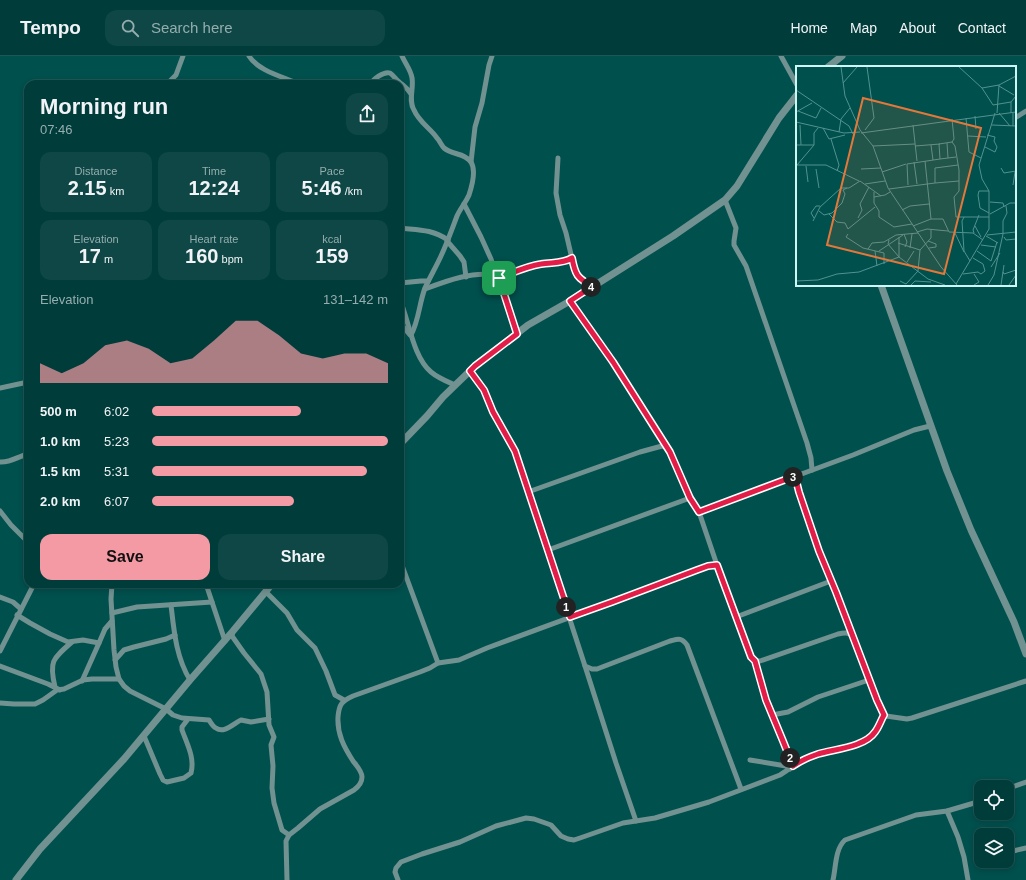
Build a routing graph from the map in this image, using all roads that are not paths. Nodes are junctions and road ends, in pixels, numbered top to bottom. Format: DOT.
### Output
graph roads {
  1 [pos="183,56"];
  2 [pos="249,56"];
  3 [pos="402,56"];
  4 [pos="492,56"];
  5 [pos="782,56"];
  6 [pos="842,56"];
  7 [pos="829,66"];
  8 [pos="171,80"];
  9 [pos="289,80"];
  10 [pos="373,80"];
  11 [pos="397,80"];
  12 [pos="796,83"];
  13 [pos="404,86"];
  14 [pos="411,94"];
  15 [pos="796,97"];
  16 [pos="1026,111"];
  17 [pos="1016,117"];
  18 [pos="558,158"];
  19 [pos="471,162"];
  20 [pos="725,200"];
  21 [pos="464,204"];
  22 [pos="404,228"];
  23 [pos="448,240"];
  24 [pos="572,258"];
  25 [pos="466,277"];
  26 [pos="498,277"];
  27 [pos="428,281"];
  28 [pos="404,283"];
  29 [pos="593,286"];
  30 [pos="881,286"];
  31 [pos="425,289"];
  32 [pos="570,301"];
  33 [pos="404,309"];
  34 [pos="404,327"];
  35 [pos="517,334"];
  36 [pos="412,336"];
  37 [pos="470,371"];
  38 [pos="24,383"];
  39 [pos="455,385"];
  40 [pos="0,388"];
  41 [pos="930,426"];
  42 [pos="404,440"];
  43 [pos="667,448"];
  44 [pos="24,455"];
  45 [pos="0,462"];
  46 [pos="812,470"];
  47 [pos="795,476"];
  48 [pos="528,492"];
  49 [pos="690,498"];
  50 [pos="0,511"];
  51 [pos="699,512"];
  52 [pos="24,538"];
  53 [pos="548,550"];
  54 [pos="717,565"];
  55 [pos="404,571"];
  56 [pos="832,581"];
  57 [pos="32,588"];
  58 [pos="112,588"];
  59 [pos="207,588"];
  60 [pos="269,588"];
  61 [pos="266,592"];
  62 [pos="0,597"];
  63 [pos="212,602"];
  64 [pos="171,605"];
  65 [pos="21,609"];
  66 [pos="112,613"];
  67 [pos="17,616"];
  68 [pos="570,617"];
  69 [pos="736,617"];
  70 [pos="112,621"];
  71 [pos="233,631"];
  72 [pos="175,635"];
  73 [pos="852,636"];
  74 [pos="225,641"];
  75 [pos="72,642"];
  76 [pos="99,643"];
  77 [pos="0,651"];
  78 [pos="1026,654"];
  79 [pos="115,660"];
  80 [pos="755,661"];
  81 [pos="438,662"];
  82 [pos="0,666"];
  83 [pos="586,666"];
  84 [pos="119,679"];
  85 [pos="190,680"];
  86 [pos="869,680"];
  87 [pos="82,681"];
  88 [pos="1026,681"];
  89 [pos="58,688"];
  90 [pos="344,700"];
  91 [pos="0,703"];
  92 [pos="166,709"];
  93 [pos="772,715"];
  94 [pos="884,715"];
  95 [pos="188,719"];
  96 [pos="269,719"];
  97 [pos="144,736"];
  98 [pos="750,760"];
  99 [pos="792,767"];
  100 [pos="1026,782"];
  101 [pos="1014,786"];
  102 [pos="741,789"];
  103 [pos="974,803"];
  104 [pos="947,811"];
  105 [pos="636,821"];
  106 [pos="288,835"];
  107 [pos="1026,848"];
  108 [pos="1014,851"];
  109 [pos="16,880"];
  110 [pos="287,880"];
  111 [pos="398,880"];
  112 [pos="834,880"];
  113 [pos="968,880"];
  1 -- 8 [label="street"];
  2 -- 9 [label="street"];
  3 -- 14 [label="street"];
  4 -- 19 [label="street"];
  5 -- 12 [label="street"];
  6 -- 7 [label="street"];
  10 -- 11 [label="street"];
  13 -- 14 [label="street"];
  14 -- 19 [label="street"];
  15 -- 20 [label="street"];
  16 -- 17 [label="street"];
  18 -- 24 [label="street"];
  19 -- 21 [label="street"];
  20 -- 29 [label="street"];
  20 -- 46 [label="street"];
  21 -- 23 [label="street"];
  21 -- 26 [label="street"];
  22 -- 23 [label="street"];
  23 -- 25 [label="street"];
  23 -- 27 [label="street"];
  24 -- 26 [label="street"];
  24 -- 29 [label="street"];
  25 -- 26 [label="street"];
  25 -- 31 [label="street"];
  26 -- 35 [label="street"];
  27 -- 28 [label="street"];
  27 -- 31 [label="street"];
  29 -- 32 [label="street"];
  30 -- 41 [label="street"];
  31 -- 36 [label="street"];
  32 -- 35 [label="street"];
  32 -- 43 [label="street"];
  33 -- 36 [label="street"];
  34 -- 36 [label="street"];
  35 -- 37 [label="street"];
  36 -- 39 [label="street"];
  37 -- 39 [label="street"];
  37 -- 48 [label="street"];
  38 -- 40 [label="street"];
  39 -- 42 [label="street"];
  41 -- 46 [label="street"];
  41 -- 78 [label="street"];
  43 -- 48 [label="street"];
  43 -- 49 [label="street"];
  44 -- 45 [label="street"];
  46 -- 47 [label="street"];
  47 -- 51 [label="street"];
  47 -- 56 [label="street"];
  48 -- 53 [label="street"];
  49 -- 51 [label="street"];
  49 -- 53 [label="street"];
  50 -- 52 [label="street"];
  51 -- 54 [label="street"];
  53 -- 68 [label="street"];
  54 -- 68 [label="street"];
  54 -- 69 [label="street"];
  55 -- 81 [label="street"];
  56 -- 69 [label="street"];
  56 -- 73 [label="street"];
  57 -- 65 [label="street"];
  58 -- 66 [label="street"];
  59 -- 63 [label="street"];
  60 -- 61 [label="street"];
  61 -- 71 [label="street"];
  61 -- 90 [label="street"];
  62 -- 65 [label="street"];
  63 -- 64 [label="street"];
  63 -- 74 [label="street"];
  64 -- 66 [label="street"];
  64 -- 72 [label="street"];
  65 -- 67 [label="street"];
  66 -- 70 [label="street"];
  67 -- 75 [label="street"];
  67 -- 77 [label="street"];
  68 -- 81 [label="street"];
  68 -- 83 [label="street"];
  69 -- 80 [label="street"];
  70 -- 76 [label="street"];
  70 -- 79 [label="street"];
  71 -- 74 [label="street"];
  71 -- 96 [label="street"];
  72 -- 79 [label="street"];
  72 -- 85 [label="street"];
  73 -- 80 [label="street"];
  73 -- 86 [label="street"];
  74 -- 85 [label="street"];
  75 -- 76 [label="street"];
  75 -- 89 [label="street"];
  76 -- 87 [label="street"];
  79 -- 84 [label="street"];
  80 -- 93 [label="street"];
  81 -- 90 [label="street"];
  82 -- 89 [label="street"];
  83 -- 102 [label="street"];
  83 -- 105 [label="street"];
  84 -- 87 [label="street"];
  84 -- 92 [label="street"];
  85 -- 92 [label="street"];
  86 -- 93 [label="street"];
  86 -- 94 [label="street"];
  87 -- 89 [label="street"];
  88 -- 94 [label="street"];
  89 -- 91 [label="street"];
  90 -- 106 [label="street"];
  92 -- 95 [label="street"];
  92 -- 97 [label="street"];
  93 -- 99 [label="street"];
  94 -- 99 [label="street"];
  95 -- 96 [label="street"];
  95 -- 97 [label="street"];
  96 -- 106 [label="street"];
  97 -- 109 [label="street"];
  98 -- 99 [label="street"];
  99 -- 102 [label="street"];
  100 -- 101 [label="street"];
  102 -- 105 [label="street"];
  103 -- 104 [label="street"];
  104 -- 112 [label="street"];
  104 -- 113 [label="street"];
  105 -- 111 [label="street"];
  106 -- 110 [label="street"];
  107 -- 108 [label="street"];
}
